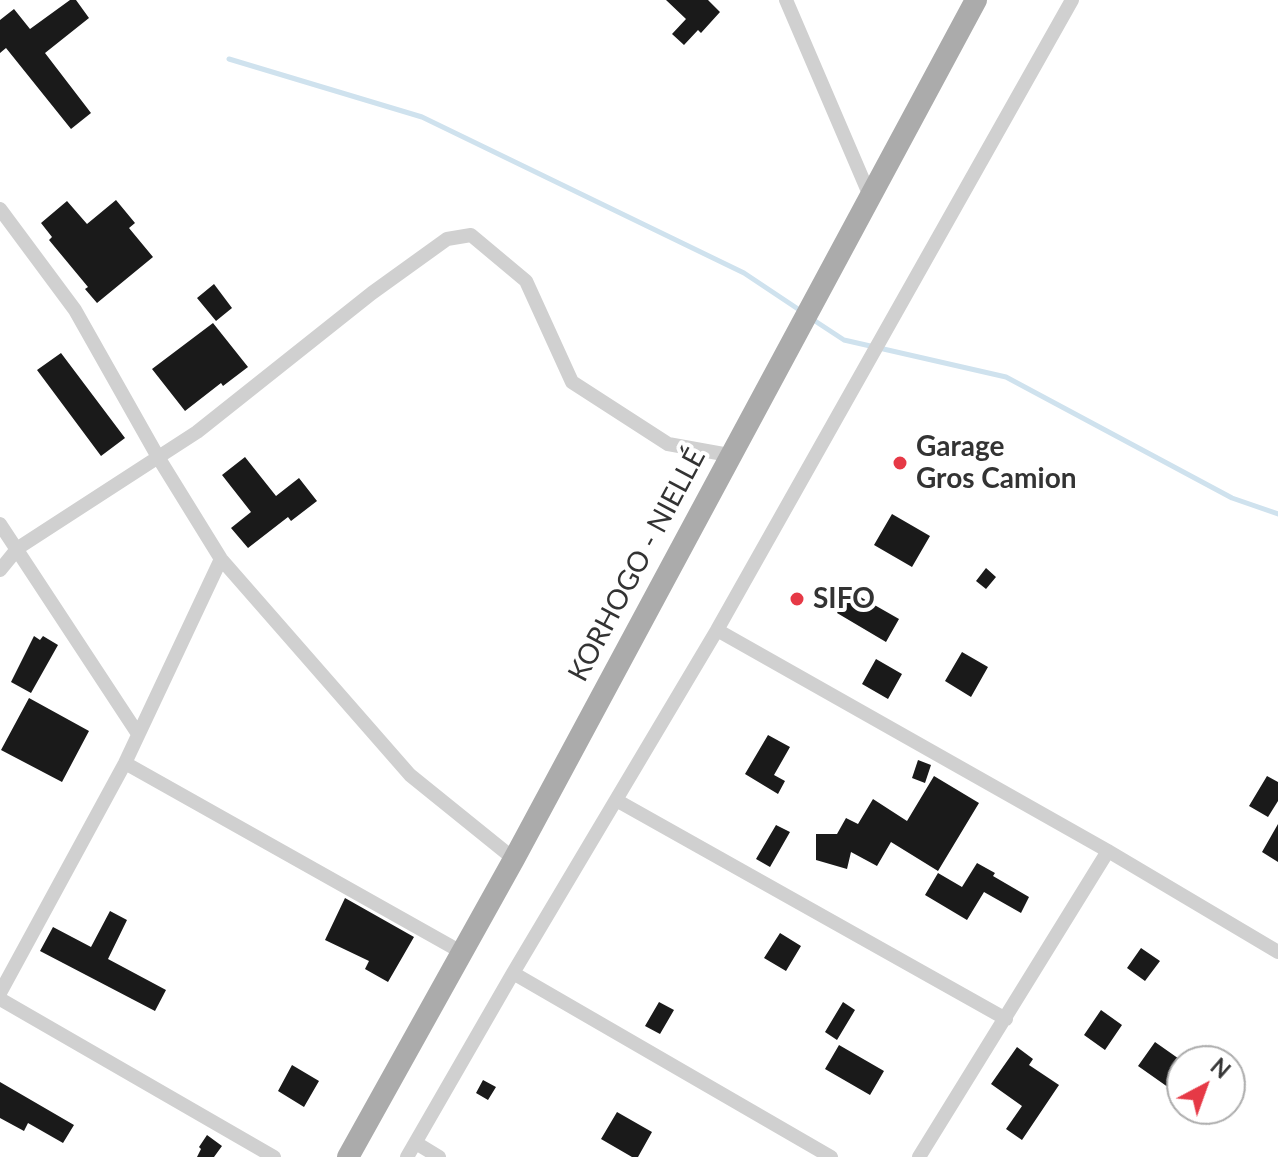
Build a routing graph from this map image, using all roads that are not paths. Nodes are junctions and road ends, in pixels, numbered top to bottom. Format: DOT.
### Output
graph roads {
  1 [pos="786,0"];
  2 [pos="976,0"];
  3 [pos="1072,0"];
  4 [pos="870,196"];
  5 [pos="0,209"];
  6 [pos="729,455"];
  7 [pos="158,457"];
  8 [pos="0,524"];
  9 [pos="18,548"];
  10 [pos="221,559"];
  11 [pos="0,570"];
  12 [pos="717,630"];
  13 [pos="138,734"];
  14 [pos="125,763"];
  15 [pos="616,800"];
  16 [pos="1108,851"];
  17 [pos="514,859"];
  18 [pos="1278,952"];
  19 [pos="463,953"];
  20 [pos="513,973"];
  21 [pos="0,996"];
  22 [pos="1006,1019"];
  23 [pos="416,1143"];
  24 [pos="274,1157"];
  25 [pos="348,1157"];
  26 [pos="407,1157"];
  27 [pos="439,1157"];
  28 [pos="831,1157"];
  29 [pos="919,1157"];
  1 -- 4 [label="street"];
  2 -- 4 [label="main road, KORHOGO - NIELLÉ"];
  3 -- 12 [label="street"];
  4 -- 6 [label="main road, KORHOGO - NIELLÉ"];
  5 -- 7 [label="street"];
  6 -- 7 [label="street"];
  6 -- 17 [label="main road, KORHOGO - NIELLÉ"];
  7 -- 9 [label="street"];
  7 -- 10 [label="street"];
  8 -- 9 [label="street"];
  9 -- 11 [label="street"];
  9 -- 13 [label="street"];
  10 -- 13 [label="street"];
  10 -- 17 [label="street"];
  12 -- 15 [label="street"];
  12 -- 16 [label="street"];
  13 -- 14 [label="street"];
  14 -- 19 [label="street"];
  14 -- 21 [label="street"];
  15 -- 20 [label="street"];
  15 -- 22 [label="street"];
  16 -- 18 [label="street"];
  16 -- 22 [label="street"];
  17 -- 19 [label="main road, KORHOGO - NIELLÉ"];
  19 -- 25 [label="main road, KORHOGO - NIELLÉ"];
  20 -- 23 [label="street"];
  20 -- 28 [label="street"];
  21 -- 24 [label="street"];
  22 -- 29 [label="street"];
  23 -- 26 [label="street"];
  23 -- 27 [label="street"];
}
